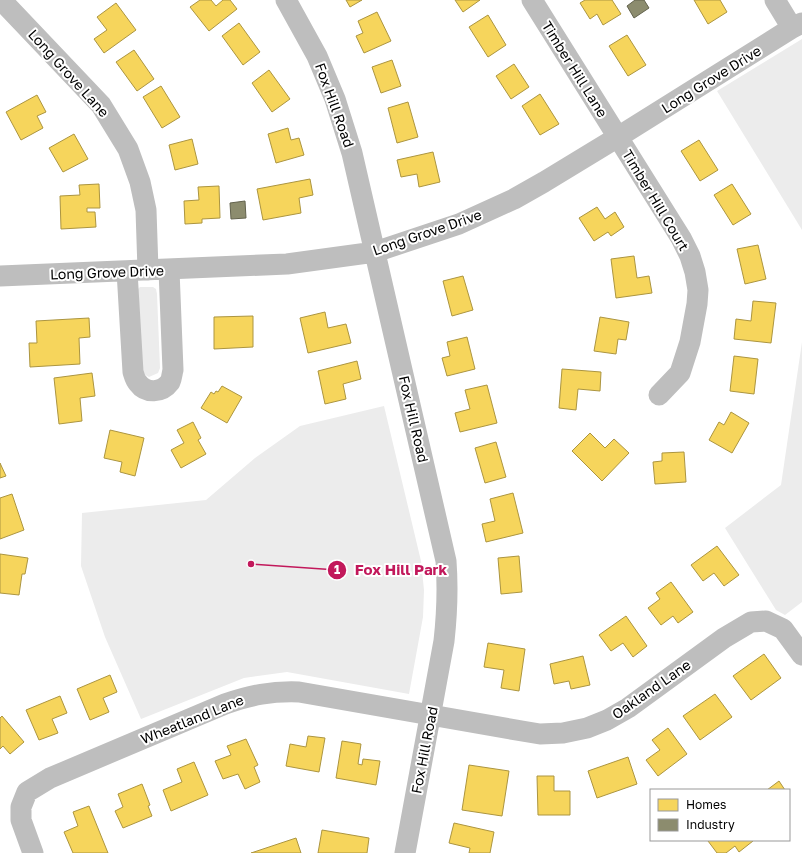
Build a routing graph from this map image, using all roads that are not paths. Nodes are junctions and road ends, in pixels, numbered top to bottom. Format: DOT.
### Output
graph roads {
  1 [pos="0,0"];
  2 [pos="286,0"];
  3 [pos="532,0"];
  4 [pos="775,0"];
  5 [pos="797,25"];
  6 [pos="618,137"];
  7 [pos="375,252"];
  8 [pos="158,270"];
  9 [pos="127,271"];
  10 [pos="0,276"];
  11 [pos="659,395"];
  12 [pos="802,655"];
  13 [pos="431,715"];
  14 [pos="33,853"];
  15 [pos="405,853"];
  1 -- 8 [label="street, Long Grove Lane"];
  2 -- 7 [label="street, Fox Hill Road"];
  3 -- 6 [label="street, Timber Hill Lane"];
  4 -- 5 [label="street"];
  5 -- 6 [label="street, Long Grove Drive"];
  6 -- 7 [label="street, Long Grove Drive"];
  6 -- 11 [label="street, Timber Hill Court"];
  7 -- 8 [label="street, Long Grove Drive"];
  7 -- 13 [label="street, Fox Hill Road"];
  8 -- 9 [label="street, Long Grove Drive"];
  8 -- 9 [label="street, Long Grove Lane"];
  9 -- 10 [label="street, Long Grove Drive"];
  12 -- 13 [label="street, Oakland Lane"];
  13 -- 14 [label="street, Wheatland Lane"];
  13 -- 15 [label="street, Fox Hill Road"];
}
